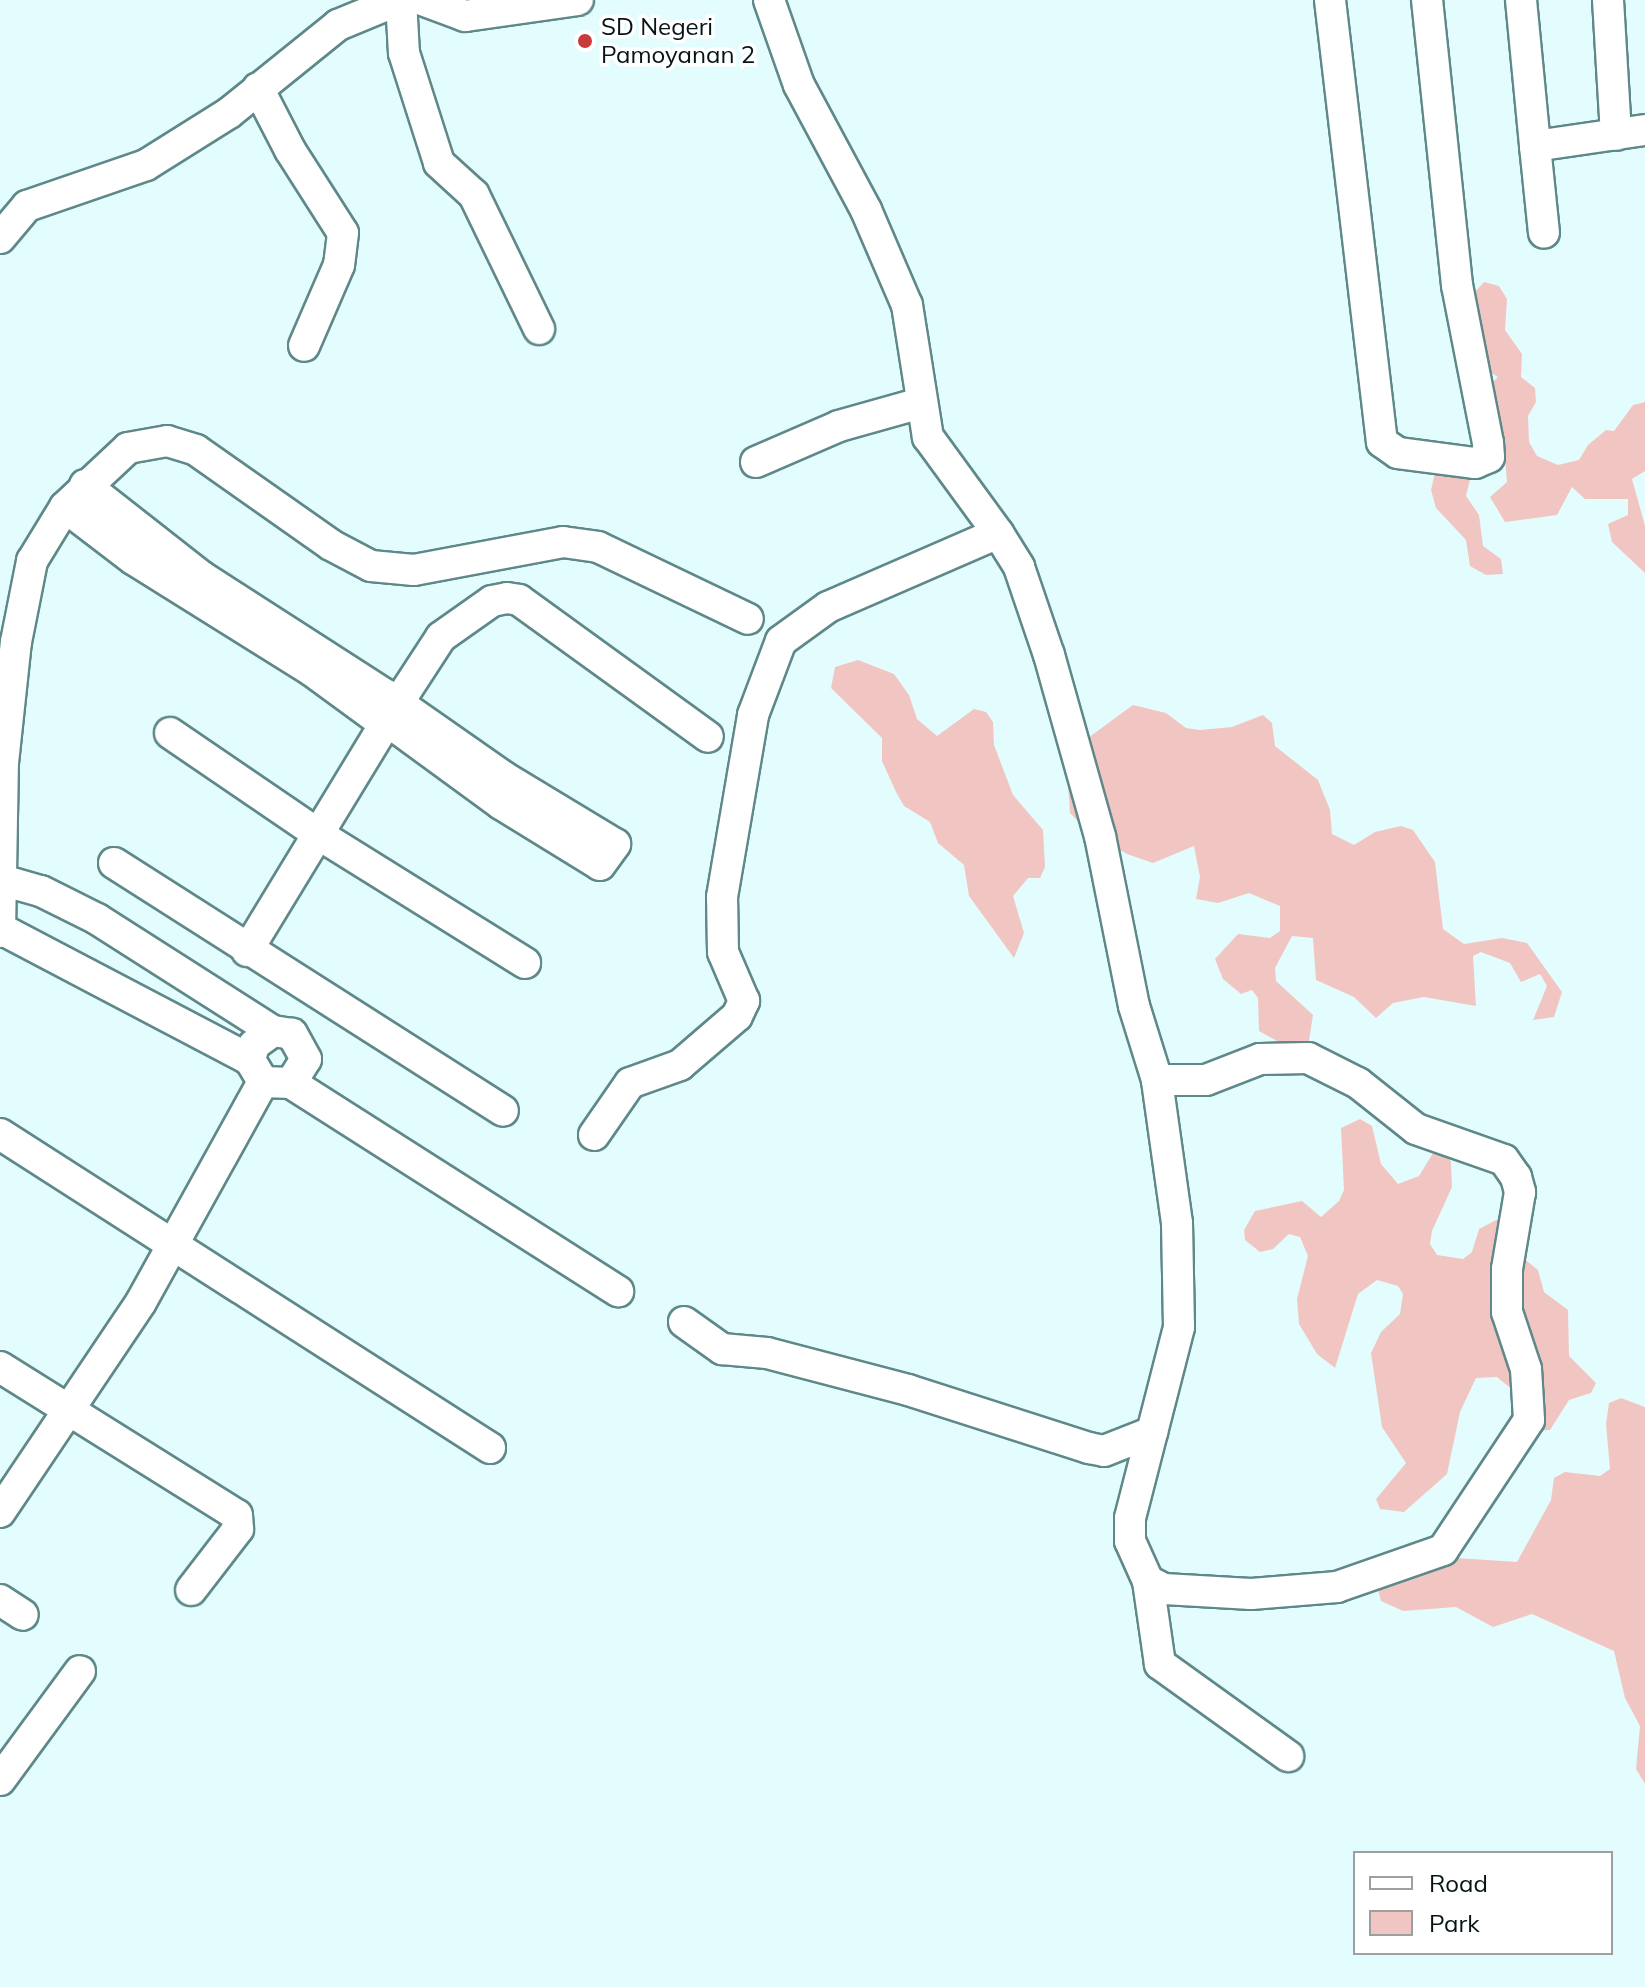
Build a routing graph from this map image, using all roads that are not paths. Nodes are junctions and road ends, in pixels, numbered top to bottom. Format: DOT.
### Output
graph roads {
  1 [pos="400,0"];
  2 [pos="422,0"];
  3 [pos="578,0"];
  4 [pos="769,0"];
  5 [pos="1330,0"];
  6 [pos="1427,0"];
  7 [pos="1521,0"];
  8 [pos="1608,0"];
  9 [pos="258,88"];
  10 [pos="1630,132"];
  11 [pos="1535,146"];
  12 [pos="1544,233"];
  13 [pos="0,238"];
  14 [pos="539,329"];
  15 [pos="304,346"];
  16 [pos="921,403"];
  17 [pos="756,462"];
  18 [pos="85,485"];
  19 [pos="65,507"];
  20 [pos="998,533"];
  21 [pos="141,547"];
  22 [pos="748,619"];
  23 [pos="391,711"];
  24 [pos="170,733"];
  25 [pos="708,737"];
  26 [pos="525,804"];
  27 [pos="318,834"];
  28 [pos="114,863"];
  29 [pos="5,881"];
  30 [pos="0,930"];
  31 [pos="247,951"];
  32 [pos="525,963"];
  33 [pos="273,1031"];
  34 [pos="268,1075"];
  35 [pos="1157,1080"];
  36 [pos="503,1111"];
  37 [pos="0,1134"];
  38 [pos="594,1135"];
  39 [pos="173,1246"];
  40 [pos="618,1291"];
  41 [pos="684,1322"];
  42 [pos="0,1367"];
  43 [pos="69,1409"];
  44 [pos="1152,1432"];
  45 [pos="490,1448"];
  46 [pos="0,1512"];
  47 [pos="1148,1581"];
  48 [pos="191,1590"];
  49 [pos="80,1671"];
  50 [pos="1288,1756"];
  51 [pos="0,1780"];
  1 -- 9 [label="street"];
  1 -- 14 [label="street"];
  2 -- 3 [label="street"];
  4 -- 16 [label="street"];
  5 -- 6 [label="street"];
  7 -- 11 [label="street"];
  8 -- 10 [label="street"];
  9 -- 13 [label="street"];
  9 -- 15 [label="street"];
  10 -- 11 [label="street"];
  11 -- 12 [label="street"];
  16 -- 17 [label="street"];
  16 -- 20 [label="street"];
  18 -- 19 [label="street"];
  18 -- 21 [label="street"];
  18 -- 22 [label="street"];
  19 -- 21 [label="street"];
  19 -- 29 [label="street"];
  20 -- 35 [label="street"];
  20 -- 38 [label="street"];
  21 -- 23 [label="street"];
  23 -- 25 [label="street"];
  23 -- 26 [label="street"];
  23 -- 27 [label="street"];
  24 -- 27 [label="street"];
  27 -- 31 [label="street"];
  27 -- 32 [label="street"];
  28 -- 31 [label="street"];
  29 -- 30 [label="street"];
  29 -- 33 [label="street"];
  30 -- 34 [label="street"];
  31 -- 36 [label="street"];
  33 -- 34 [label="street"];
  33 -- 34 [label="street"];
  34 -- 39 [label="street"];
  34 -- 40 [label="street"];
  35 -- 44 [label="street"];
  35 -- 47 [label="street"];
  37 -- 39 [label="street"];
  39 -- 43 [label="street"];
  39 -- 45 [label="street"];
  41 -- 44 [label="street"];
  42 -- 43 [label="street"];
  43 -- 46 [label="street"];
  43 -- 48 [label="street"];
  44 -- 47 [label="street"];
  47 -- 50 [label="street"];
  49 -- 51 [label="street"];
}
